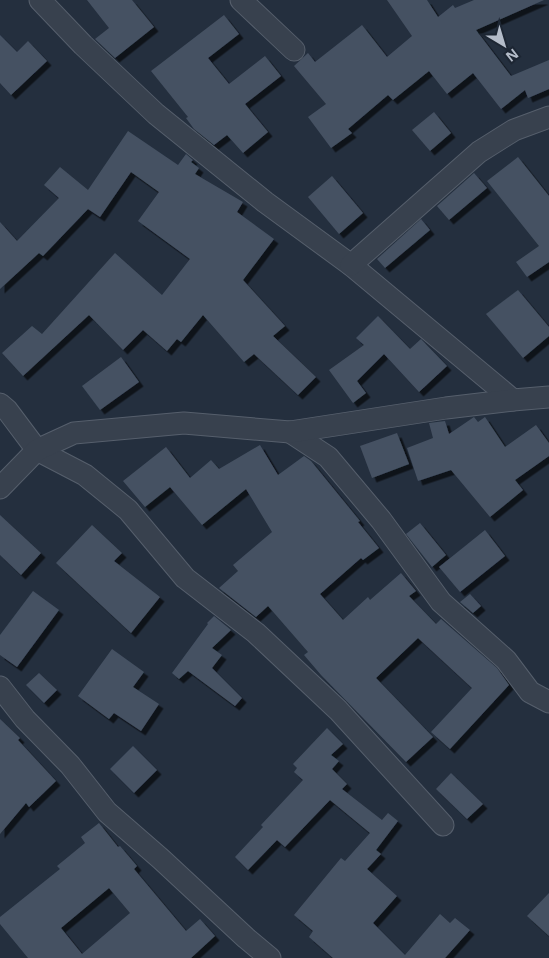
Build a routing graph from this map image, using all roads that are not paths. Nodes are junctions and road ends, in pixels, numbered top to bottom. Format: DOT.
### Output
graph roads {
  1 [pos="40,0"];
  2 [pos="241,0"];
  3 [pos="294,50"];
  4 [pos="549,117"];
  5 [pos="351,265"];
  6 [pos="549,397"];
  7 [pos="513,400"];
  8 [pos="0,404"];
  9 [pos="290,432"];
  10 [pos="37,450"];
  11 [pos="0,488"];
  12 [pos="0,687"];
  13 [pos="549,702"];
  14 [pos="443,825"];
  15 [pos="270,958"];
  1 -- 5 [label="street"];
  2 -- 3 [label="street"];
  4 -- 5 [label="street"];
  5 -- 7 [label="street"];
  6 -- 7 [label="street"];
  7 -- 9 [label="street"];
  8 -- 10 [label="street"];
  9 -- 10 [label="street"];
  9 -- 13 [label="street"];
  10 -- 11 [label="street"];
  10 -- 14 [label="street"];
  12 -- 15 [label="street"];
}
